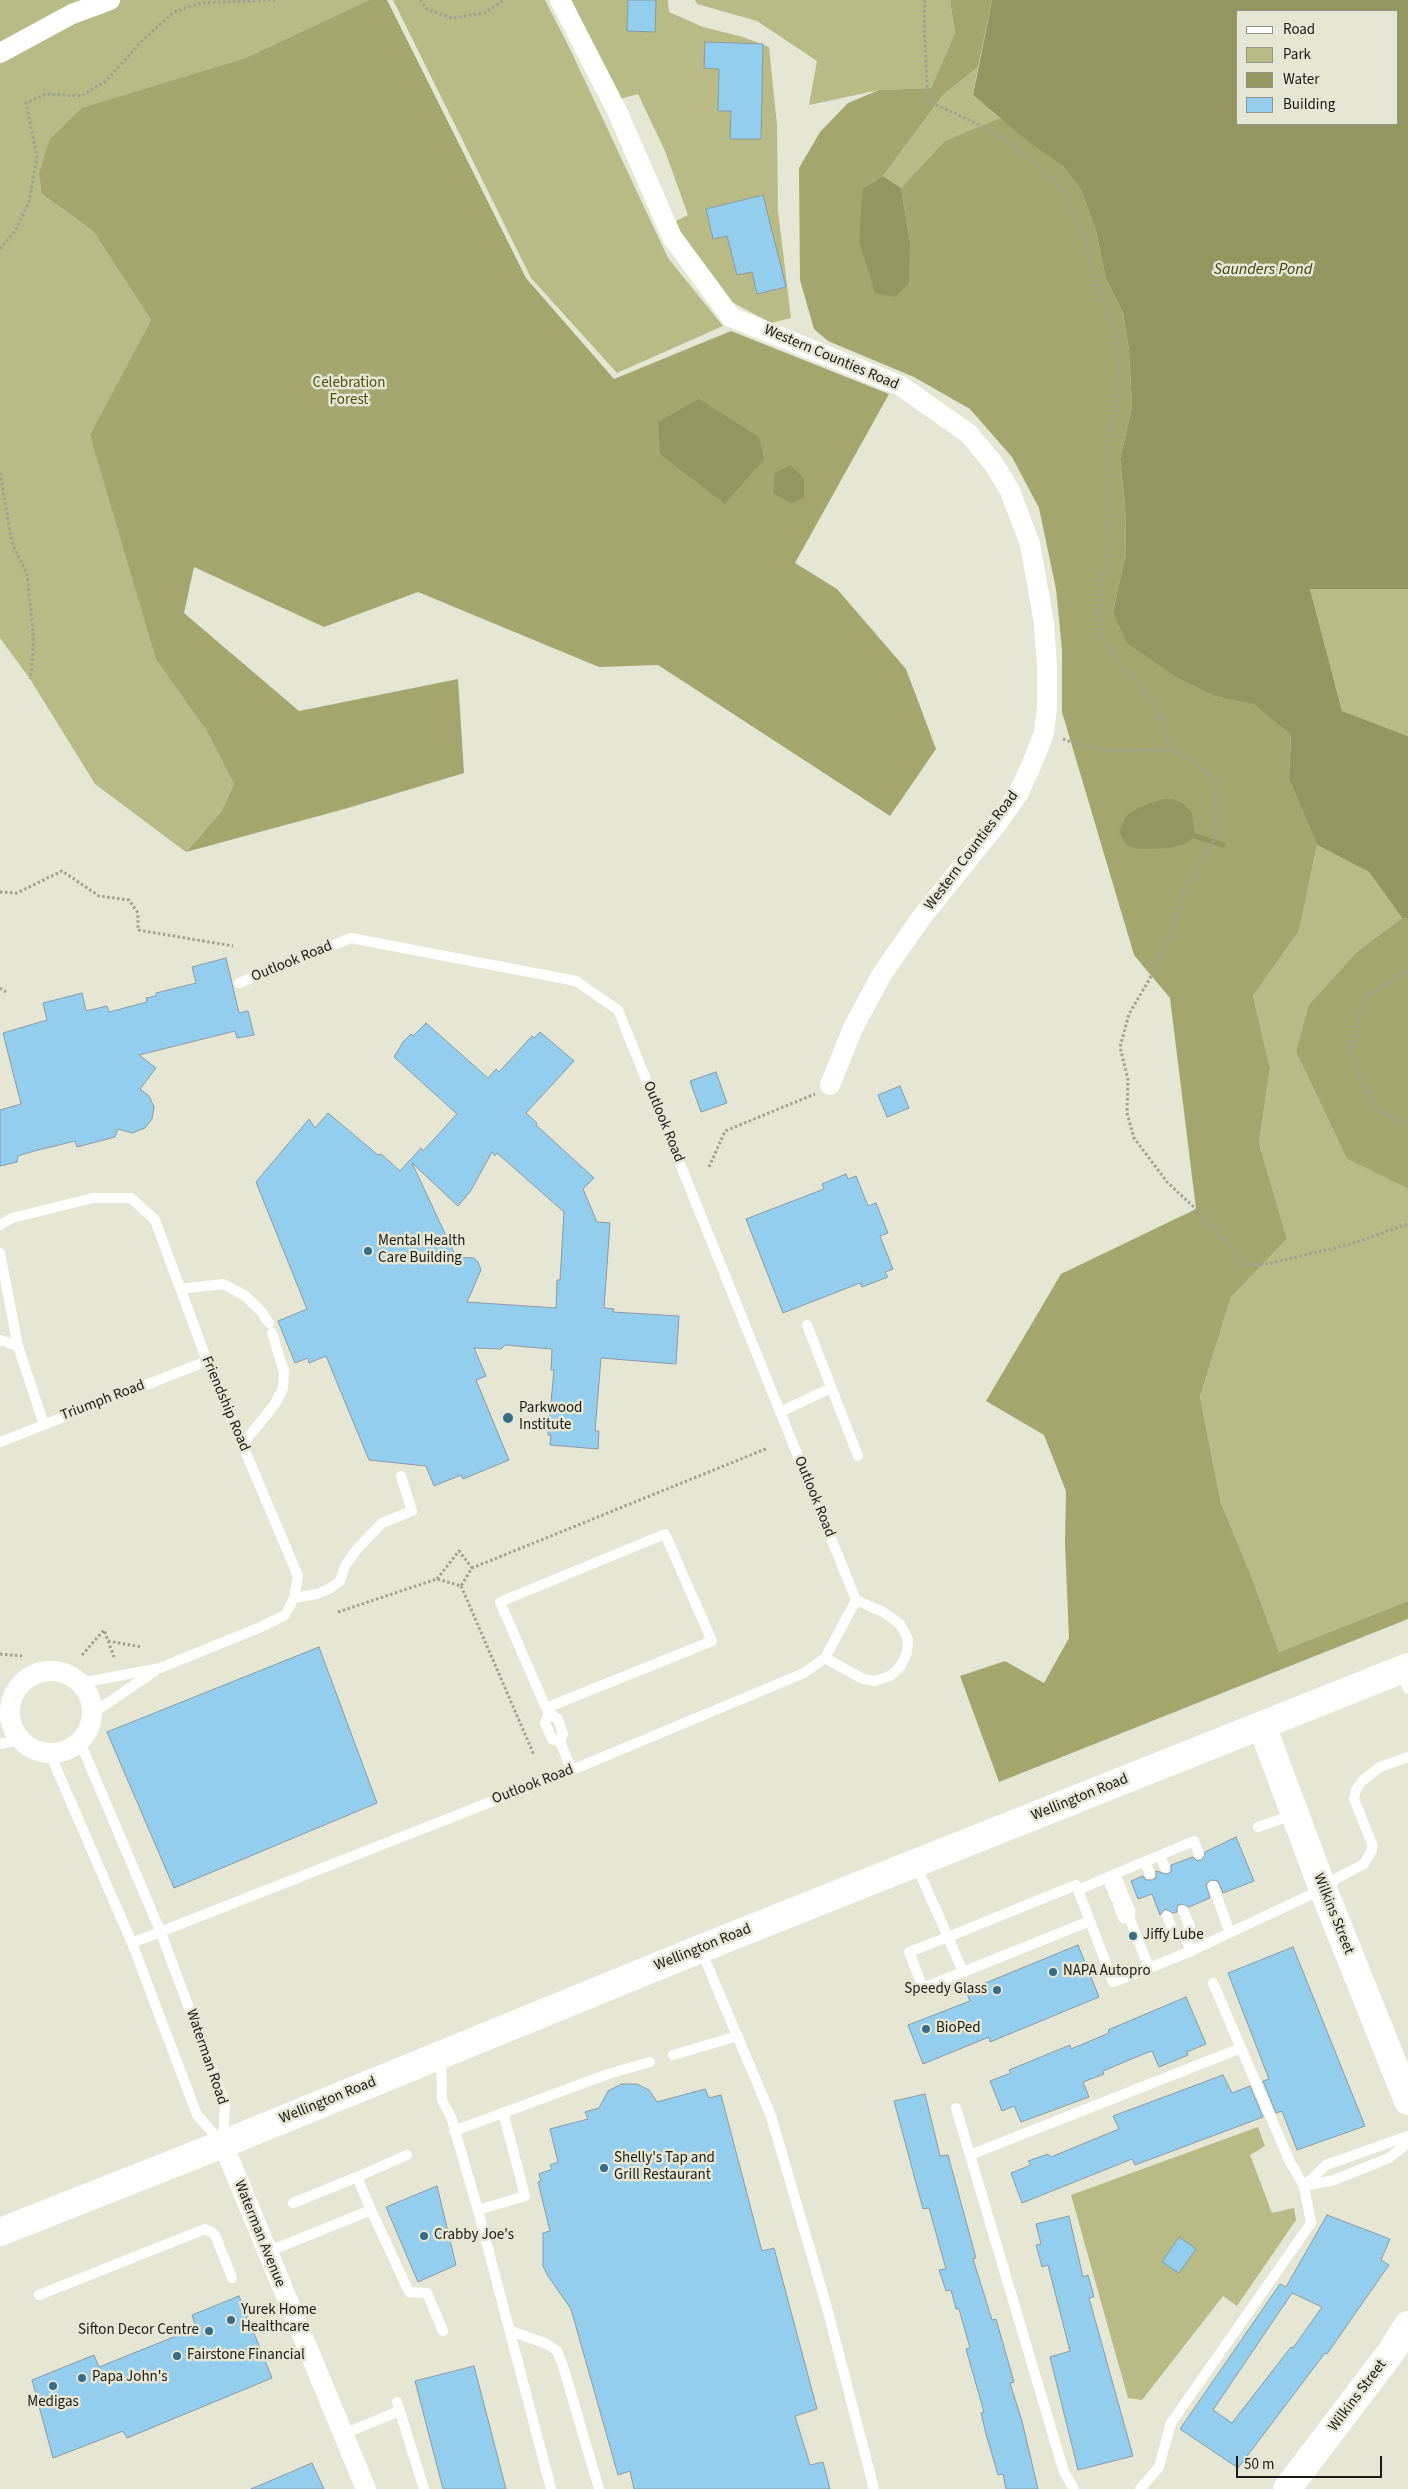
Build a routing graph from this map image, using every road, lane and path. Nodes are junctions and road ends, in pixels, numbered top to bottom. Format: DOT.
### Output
graph roads {
  1 [pos="110,0"];
  2 [pos="277,0"];
  3 [pos="420,0"];
  4 [pos="504,0"];
  5 [pos="560,0"];
  6 [pos="925,0"];
  7 [pos="0,52"];
  8 [pos="0,249"];
  9 [pos="0,473"];
  10 [pos="30,679"];
  11 [pos="1044,733"];
  12 [pos="1170,750"];
  13 [pos="0,892"];
  14 [pos="233,946"];
  15 [pos="1408,972"];
  16 [pos="240,983"];
  17 [pos="0,988"];
  18 [pos="6,992"];
  19 [pos="824,1089"];
  20 [pos="1408,1124"];
  21 [pos="709,1167"];
  22 [pos="1408,1224"];
  23 [pos="0,1225"];
  24 [pos="0,1253"];
  25 [pos="180,1289"];
  26 [pos="806,1325"];
  27 [pos="0,1340"];
  28 [pos="18,1346"];
  29 [pos="207,1361"];
  30 [pos="830,1388"];
  31 [pos="780,1412"];
  32 [pos="44,1425"];
  33 [pos="0,1442"];
  34 [pos="242,1445"];
  35 [pos="768,1448"];
  36 [pos="858,1456"];
  37 [pos="401,1476"];
  38 [pos="472,1568"];
  39 [pos="437,1579"];
  40 [pos="461,1586"];
  41 [pos="294,1598"];
  42 [pos="856,1600"];
  43 [pos="338,1612"];
  44 [pos="108,1641"];
  45 [pos="142,1646"];
  46 [pos="0,1654"];
  47 [pos="82,1655"];
  48 [pos="22,1656"];
  49 [pos="114,1657"];
  50 [pos="825,1658"];
  51 [pos="160,1668"];
  52 [pos="1405,1676"];
  53 [pos="81,1683"];
  54 [pos="547,1710"];
  55 [pos="93,1713"];
  56 [pos="5,1714"];
  57 [pos="1262,1726"];
  58 [pos="21,1740"];
  59 [pos="80,1742"];
  60 [pos="0,1744"];
  61 [pos="50,1754"];
  62 [pos="534,1755"];
  63 [pos="1408,1757"];
  64 [pos="572,1770"];
  65 [pos="1294,1815"];
  66 [pos="1258,1828"];
  67 [pos="1199,1854"];
  68 [pos="1160,1856"];
  69 [pos="1145,1862"];
  70 [pos="915,1864"];
  71 [pos="1165,1868"];
  72 [pos="1150,1874"];
  73 [pos="1111,1876"];
  74 [pos="1213,1886"];
  75 [pos="1322,1889"];
  76 [pos="1078,1890"];
  77 [pos="1183,1910"];
  78 [pos="1167,1916"];
  79 [pos="1130,1919"];
  80 [pos="1090,1921"];
  81 [pos="160,1933"];
  82 [pos="1230,1933"];
  83 [pos="1184,1935"];
  84 [pos="948,1937"];
  85 [pos="132,1943"];
  86 [pos="700,1949"];
  87 [pos="1190,1951"];
  88 [pos="1149,1968"];
  89 [pos="963,1972"];
  90 [pos="1213,1983"];
  91 [pos="738,2036"];
  92 [pos="1240,2048"];
  93 [pos="673,2055"];
  94 [pos="440,2056"];
  95 [pos="650,2062"];
  96 [pos="1408,2101"];
  97 [pos="956,2108"];
  98 [pos="502,2112"];
  99 [pos="454,2131"];
  100 [pos="1408,2136"];
  101 [pos="1408,2143"];
  102 [pos="223,2144"];
  103 [pos="407,2155"];
  104 [pos="970,2155"];
  105 [pos="357,2177"];
  106 [pos="1304,2186"];
  107 [pos="293,2203"];
  108 [pos="371,2210"];
  109 [pos="478,2210"];
  110 [pos="0,2232"];
  111 [pos="267,2252"];
  112 [pos="232,2278"];
  113 [pos="39,2295"];
  114 [pos="1408,2325"];
  115 [pos="444,2331"];
  116 [pos="511,2331"];
  117 [pos="343,2434"];
  118 [pos="366,2489"];
  119 [pos="424,2489"];
  120 [pos="551,2489"];
  121 [pos="599,2489"];
  122 [pos="874,2489"];
  123 [pos="1074,2489"];
  124 [pos="1140,2489"];
  125 [pos="1287,2489"];
  1 -- 7 [label="street"];
  2 -- 8 [label="path"];
  3 -- 4 [label="path"];
  5 -- 11 [label="street, Western Counties Road"];
  6 -- 12 [label="path"];
  9 -- 10 [label="path"];
  11 -- 12 [label="path"];
  11 -- 19 [label="street, Western Counties Road"];
  12 -- 22 [label="path"];
  13 -- 14 [label="path"];
  15 -- 20 [label="path"];
  16 -- 31 [label="lane, Outlook Road"];
  17 -- 18 [label="path"];
  19 -- 21 [label="path"];
  23 -- 25 [label="lane, Friendship Road"];
  24 -- 28 [label="lane"];
  25 -- 29 [label="lane, Friendship Road"];
  25 -- 34 [label="lane"];
  26 -- 30 [label="lane"];
  27 -- 28 [label="lane"];
  28 -- 32 [label="lane"];
  29 -- 32 [label="lane, Triumph Road"];
  29 -- 34 [label="lane, Friendship Road"];
  30 -- 31 [label="lane"];
  30 -- 36 [label="lane"];
  31 -- 42 [label="lane, Outlook Road"];
  32 -- 33 [label="lane, Triumph Road"];
  34 -- 41 [label="lane, Friendship Road"];
  35 -- 38 [label="path"];
  37 -- 41 [label="lane"];
  38 -- 39 [label="path"];
  38 -- 40 [label="path"];
  39 -- 40 [label="path"];
  39 -- 43 [label="path"];
  40 -- 62 [label="path"];
  41 -- 51 [label="lane, Friendship Road"];
  42 -- 50 [label="lane, Outlook Road"];
  42 -- 50 [label="lane"];
  44 -- 45 [label="path"];
  44 -- 47 [label="path"];
  44 -- 49 [label="path"];
  46 -- 48 [label="path"];
  50 -- 64 [label="lane, Outlook Road"];
  51 -- 53 [label="lane, Friendship Road"];
  51 -- 55 [label="lane, Friendship Road"];
  52 -- 57 [label="main road, Wellington Road"];
  53 -- 55 [label="street"];
  53 -- 56 [label="street"];
  54 -- 54 [label="lane"];
  54 -- 64 [label="lane"];
  55 -- 59 [label="street"];
  56 -- 58 [label="street"];
  57 -- 65 [label="main road, Wilkins Street"];
  57 -- 70 [label="main road, Wellington Road"];
  58 -- 60 [label="lane"];
  58 -- 61 [label="street"];
  59 -- 61 [label="street"];
  59 -- 81 [label="lane, Waterman Road"];
  61 -- 85 [label="lane, Waterman Road"];
  63 -- 75 [label="lane"];
  64 -- 81 [label="lane, Outlook Road"];
  65 -- 66 [label="lane"];
  65 -- 75 [label="main road, Wilkins Street"];
  67 -- 68 [label="lane"];
  68 -- 69 [label="lane"];
  68 -- 71 [label="lane"];
  69 -- 72 [label="lane"];
  69 -- 73 [label="lane"];
  70 -- 84 [label="lane"];
  70 -- 86 [label="main road, Wellington Road"];
  73 -- 76 [label="lane"];
  73 -- 79 [label="lane"];
  73 -- 79 [label="lane"];
  74 -- 82 [label="lane"];
  75 -- 82 [label="lane"];
  75 -- 96 [label="main road, Wilkins Street"];
  76 -- 80 [label="lane"];
  76 -- 84 [label="lane"];
  77 -- 83 [label="lane"];
  78 -- 83 [label="lane"];
  79 -- 88 [label="lane"];
  80 -- 88 [label="lane"];
  80 -- 89 [label="lane"];
  81 -- 85 [label="lane, Outlook Road"];
  81 -- 102 [label="lane, Waterman Road"];
  82 -- 87 [label="lane"];
  83 -- 87 [label="lane"];
  84 -- 89 [label="lane"];
  84 -- 89 [label="lane"];
  85 -- 102 [label="lane, Waterman Road"];
  86 -- 91 [label="lane"];
  86 -- 94 [label="main road, Wellington Road"];
  87 -- 88 [label="lane"];
  90 -- 92 [label="lane"];
  91 -- 93 [label="lane"];
  91 -- 122 [label="lane"];
  92 -- 104 [label="lane"];
  92 -- 106 [label="lane"];
  94 -- 99 [label="lane"];
  94 -- 102 [label="main road, Wellington Road"];
  95 -- 98 [label="lane"];
  97 -- 104 [label="lane"];
  98 -- 99 [label="lane"];
  98 -- 109 [label="lane"];
  99 -- 109 [label="lane"];
  100 -- 106 [label="lane"];
  101 -- 106 [label="lane"];
  102 -- 110 [label="main road, Wellington Road"];
  102 -- 111 [label="street, Waterman Avenue"];
  103 -- 105 [label="lane"];
  104 -- 123 [label="lane"];
  105 -- 107 [label="lane"];
  105 -- 108 [label="lane"];
  106 -- 124 [label="lane"];
  108 -- 111 [label="lane"];
  108 -- 115 [label="lane"];
  109 -- 116 [label="lane"];
  111 -- 117 [label="street, Waterman Avenue"];
  112 -- 113 [label="lane"];
  114 -- 125 [label="main road, Wilkins Street"];
  116 -- 120 [label="lane"];
  116 -- 121 [label="lane"];
  117 -- 118 [label="street, Waterman Avenue"];
  117 -- 119 [label="lane"];
}
